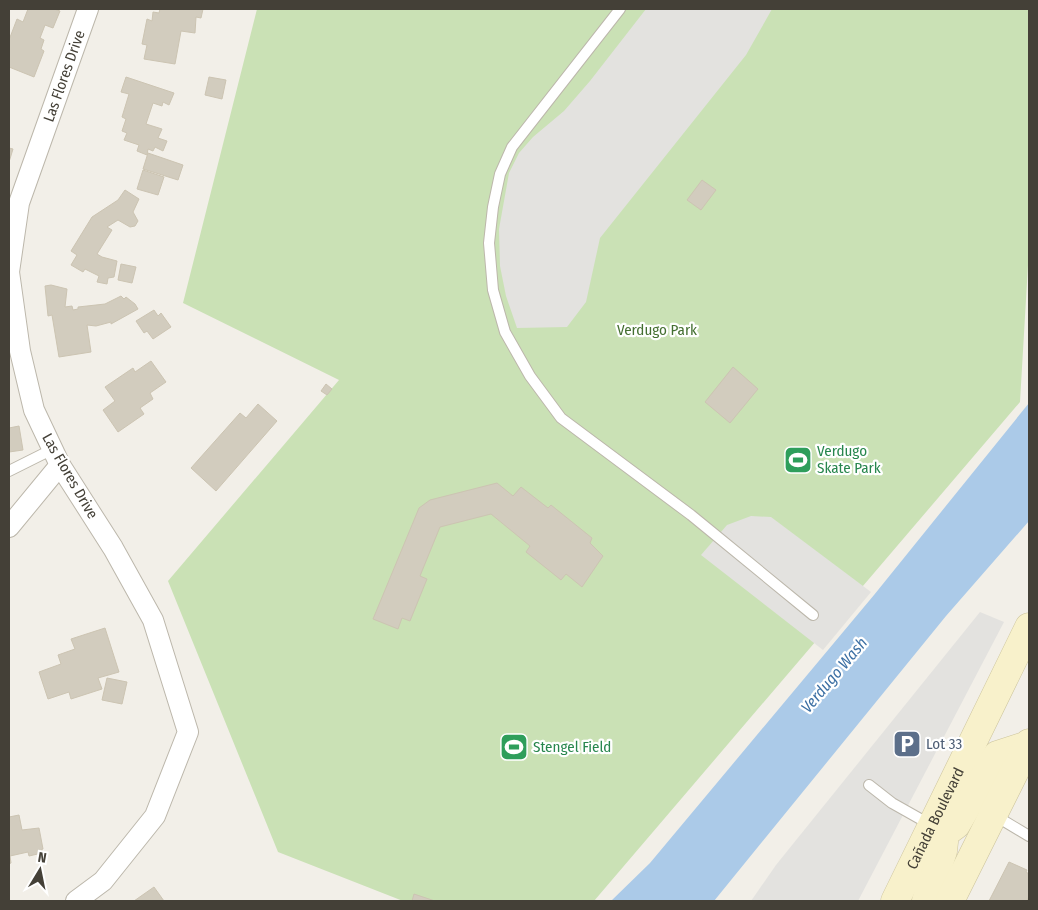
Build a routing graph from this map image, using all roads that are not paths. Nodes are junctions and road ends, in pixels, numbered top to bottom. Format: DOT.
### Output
graph roads {
  1 [pos="88,9"];
  2 [pos="620,9"];
  3 [pos="57,457"];
  4 [pos="9,471"];
  5 [pos="9,527"];
  6 [pos="813,615"];
  7 [pos="1029,626"];
  8 [pos="1027,753"];
  9 [pos="869,785"];
  10 [pos="994,815"];
  11 [pos="939,829"];
  12 [pos="1029,836"];
  13 [pos="76,901"];
  14 [pos="894,901"];
  15 [pos="926,901"];
  16 [pos="950,901"];
  1 -- 3 [label="street, Las Flores Drive"];
  2 -- 6 [label="lane"];
  3 -- 4 [label="lane"];
  3 -- 5 [label="street"];
  3 -- 13 [label="street, Las Flores Drive"];
  7 -- 11 [label="main road, Cañada Boulevard"];
  8 -- 10 [label="main road"];
  8 -- 11 [label="main road"];
  9 -- 11 [label="lane"];
  10 -- 12 [label="lane"];
  10 -- 16 [label="main road"];
  11 -- 14 [label="main road, Cañada Boulevard"];
  11 -- 15 [label="main road"];
}
